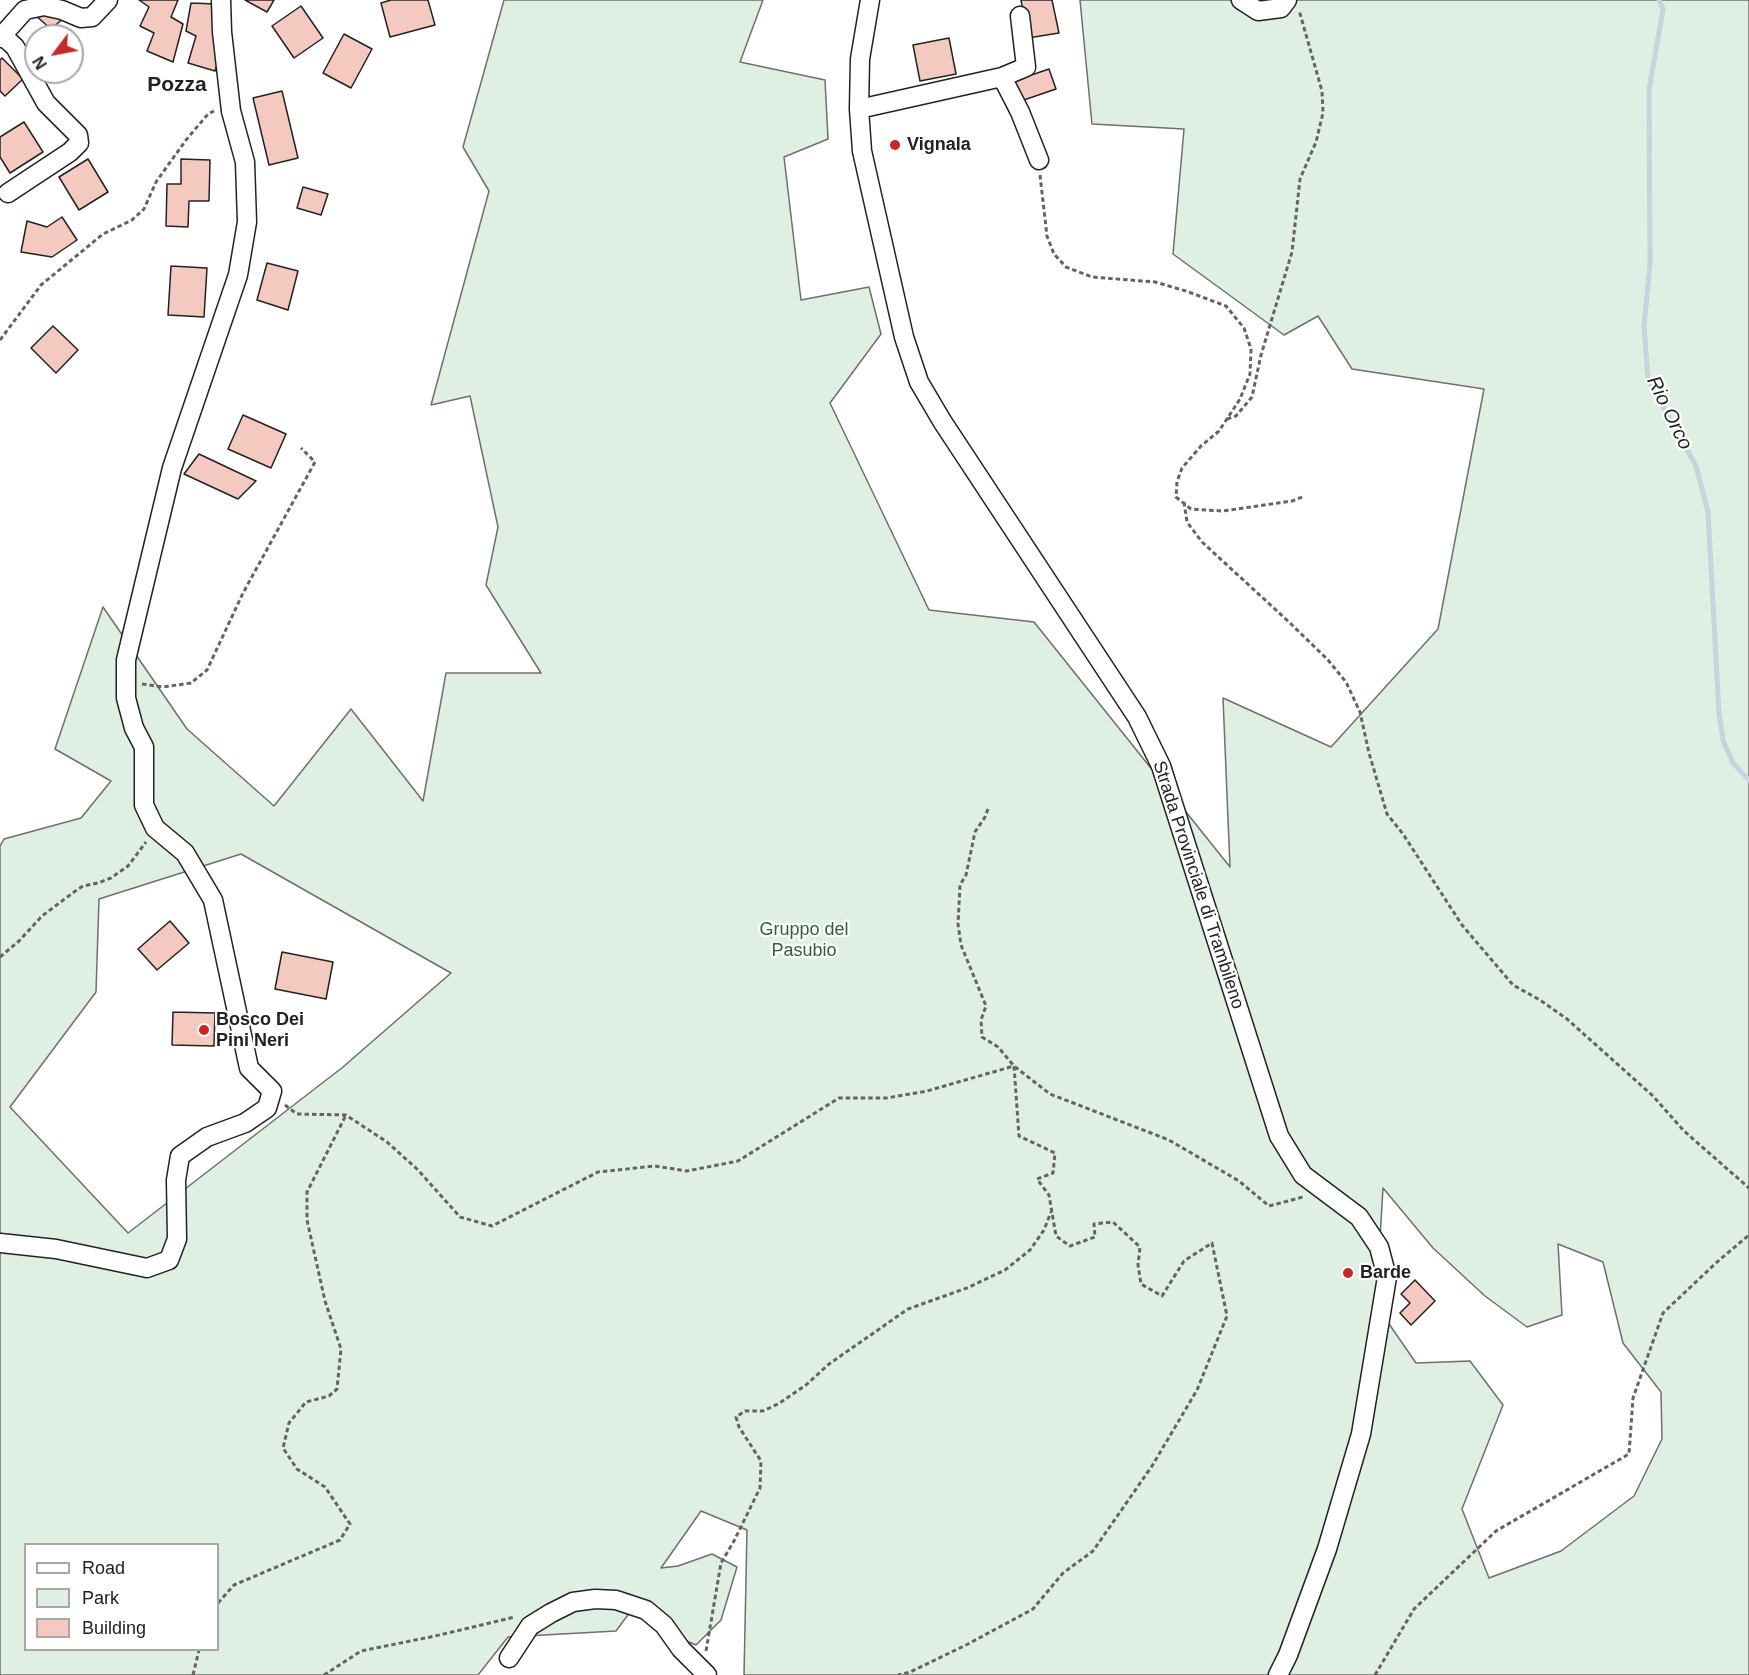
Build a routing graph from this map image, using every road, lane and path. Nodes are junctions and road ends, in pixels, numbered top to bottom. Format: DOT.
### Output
graph roads {
  1 [pos="108,0"];
  2 [pos="221,0"];
  3 [pos="870,0"];
  4 [pos="1241,0"];
  5 [pos="1287,0"];
  6 [pos="1296,0"];
  7 [pos="1020,16"];
  8 [pos="1,37"];
  9 [pos="1002,77"];
  10 [pos="231,100"];
  11 [pos="859,110"];
  12 [pos="1039,160"];
  13 [pos="8,193"];
  14 [pos="0,340"];
  15 [pos="1227,419"];
  16 [pos="301,448"];
  17 [pos="1305,496"];
  18 [pos="1184,502"];
  19 [pos="126,682"];
  20 [pos="988,809"];
  21 [pos="155,828"];
  22 [pos="0,957"];
  23 [pos="1014,1066"];
  24 [pos="272,1090"];
  25 [pos="346,1116"];
  26 [pos="1749,1188"];
  27 [pos="1324,1191"];
  28 [pos="1052,1210"];
  29 [pos="1749,1235"];
  30 [pos="0,1243"];
  31 [pos="219,1602"];
  32 [pos="522,1616"];
  33 [pos="199,1651"];
  34 [pos="509,1658"];
  35 [pos="705,1674"];
  36 [pos="193,1675"];
  37 [pos="324,1675"];
  38 [pos="898,1675"];
  39 [pos="1278,1675"];
  40 [pos="1375,1675"];
  1 -- 8 [label="street"];
  2 -- 10 [label="street"];
  3 -- 11 [label="street, Strada Provinciale di Trambileno"];
  4 -- 5 [label="street"];
  6 -- 15 [label="path"];
  7 -- 9 [label="street"];
  8 -- 13 [label="street"];
  9 -- 11 [label="street"];
  9 -- 12 [label="street"];
  10 -- 14 [label="path"];
  10 -- 19 [label="street"];
  11 -- 27 [label="street, Strada Provinciale di Trambileno"];
  12 -- 15 [label="path"];
  15 -- 18 [label="path"];
  16 -- 19 [label="path"];
  17 -- 18 [label="path"];
  18 -- 26 [label="path"];
  19 -- 21 [label="street"];
  20 -- 23 [label="path"];
  21 -- 22 [label="path"];
  21 -- 24 [label="street"];
  23 -- 25 [label="path"];
  23 -- 27 [label="path"];
  23 -- 28 [label="path"];
  24 -- 25 [label="path"];
  24 -- 30 [label="street"];
  25 -- 31 [label="path"];
  27 -- 39 [label="street, Strada Provinciale di Trambileno"];
  28 -- 35 [label="path"];
  28 -- 38 [label="path"];
  29 -- 40 [label="path"];
  32 -- 37 [label="path"];
  33 -- 36 [label="path"];
  34 -- 35 [label="street"];
}
